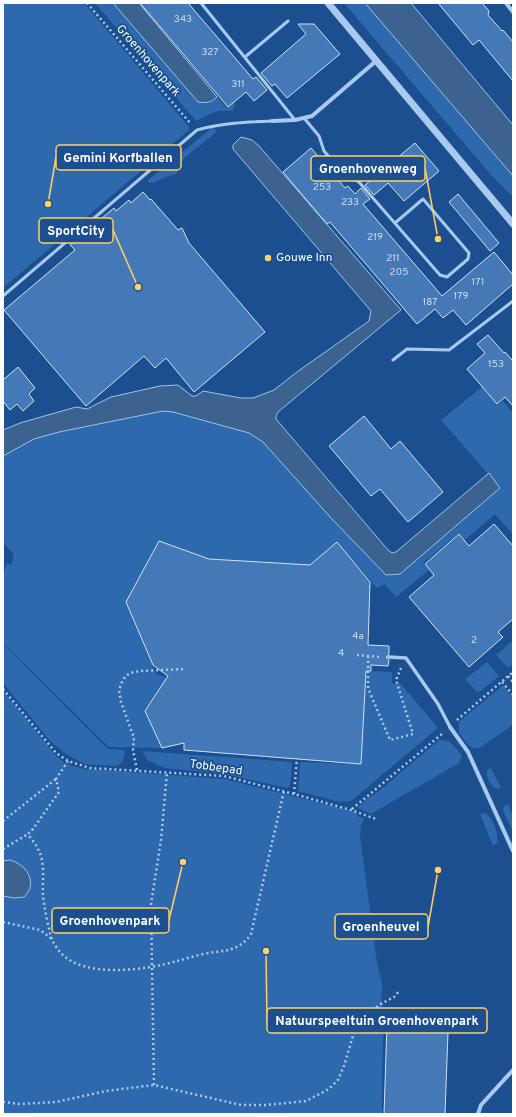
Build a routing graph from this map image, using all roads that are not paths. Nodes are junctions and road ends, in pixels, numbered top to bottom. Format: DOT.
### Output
graph roads {
  1 [pos="201,3"];
  2 [pos="328,3"];
  3 [pos="506,3"];
  4 [pos="513,12"];
  5 [pos="288,21"];
  6 [pos="245,57"];
  7 [pos="376,61"];
  8 [pos="304,118"];
  9 [pos="295,120"];
  10 [pos="272,121"];
  11 [pos="395,223"];
  12 [pos="513,224"];
  13 [pos="3,296"];
  14 [pos="513,301"];
  15 [pos="393,360"];
  16 [pos="389,657"];
  17 [pos="450,727"];
  18 [pos="513,851"];
  19 [pos="513,1070"];
  20 [pos="478,1114"];
  1 -- 6 [label="lane"];
  2 -- 7 [label="street"];
  3 -- 4 [label="street"];
  5 -- 6 [label="lane"];
  6 -- 9 [label="lane"];
  7 -- 8 [label="street"];
  7 -- 12 [label="street"];
  8 -- 9 [label="street"];
  8 -- 11 [label="lane"];
  9 -- 10 [label="street"];
  10 -- 13 [label="lane"];
  11 -- 11 [label="lane"];
  14 -- 15 [label="lane"];
  16 -- 17 [label="street"];
  17 -- 18 [label="street"];
  19 -- 20 [label="street"];
}
